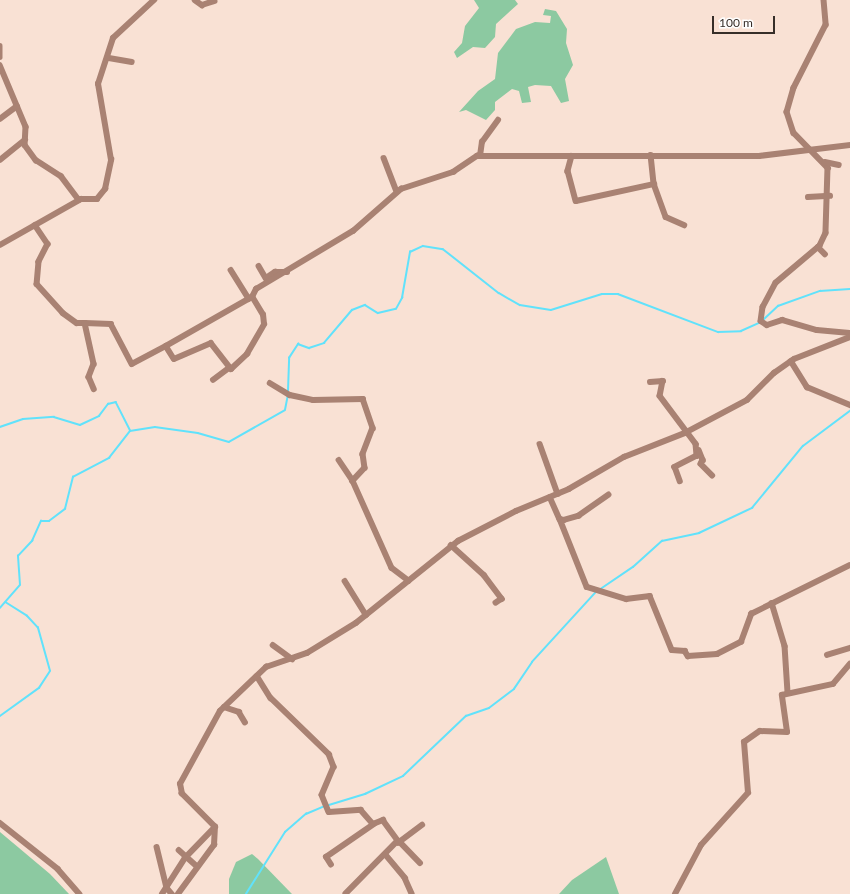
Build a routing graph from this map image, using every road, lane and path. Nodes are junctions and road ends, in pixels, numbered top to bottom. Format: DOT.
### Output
graph roads {
  1 [pos="154,0"];
  2 [pos="195,0"];
  3 [pos="824,0"];
  4 [pos="214,1"];
  5 [pos="0,46"];
  6 [pos="0,57"];
  7 [pos="109,58"];
  8 [pos="132,62"];
  9 [pos="0,65"];
  10 [pos="17,106"];
  11 [pos="0,119"];
  12 [pos="498,120"];
  13 [pos="25,140"];
  14 [pos="850,145"];
  15 [pos="811,151"];
  16 [pos="651,155"];
  17 [pos="480,156"];
  18 [pos="572,156"];
  19 [pos="384,158"];
  20 [pos="0,160"];
  21 [pos="825,162"];
  22 [pos="839,165"];
  23 [pos="654,184"];
  24 [pos="397,192"];
  25 [pos="830,196"];
  26 [pos="808,197"];
  27 [pos="79,200"];
  28 [pos="35,225"];
  29 [pos="684,225"];
  30 [pos="0,245"];
  31 [pos="818,246"];
  32 [pos="825,254"];
  33 [pos="258,266"];
  34 [pos="231,270"];
  35 [pos="287,272"];
  36 [pos="251,298"];
  37 [pos="85,323"];
  38 [pos="850,333"];
  39 [pos="850,337"];
  40 [pos="166,346"];
  41 [pos="791,361"];
  42 [pos="229,368"];
  43 [pos="213,380"];
  44 [pos="650,382"];
  45 [pos="270,383"];
  46 [pos="94,389"];
  47 [pos="850,405"];
  48 [pos="685,433"];
  49 [pos="540,444"];
  50 [pos="696,444"];
  51 [pos="339,460"];
  52 [pos="712,475"];
  53 [pos="680,481"];
  54 [pos="353,482"];
  55 [pos="558,494"];
  56 [pos="608,495"];
  57 [pos="550,497"];
  58 [pos="560,519"];
  59 [pos="451,545"];
  60 [pos="850,565"];
  61 [pos="345,581"];
  62 [pos="409,581"];
  63 [pos="496,603"];
  64 [pos="772,603"];
  65 [pos="366,615"];
  66 [pos="273,645"];
  67 [pos="850,648"];
  68 [pos="827,655"];
  69 [pos="292,659"];
  70 [pos="850,664"];
  71 [pos="257,676"];
  72 [pos="788,692"];
  73 [pos="224,707"];
  74 [pos="245,722"];
  75 [pos="0,822"];
  76 [pos="374,824"];
  77 [pos="422,825"];
  78 [pos="215,827"];
  79 [pos="399,842"];
  80 [pos="157,847"];
  81 [pos="179,850"];
  82 [pos="386,855"];
  83 [pos="185,858"];
  84 [pos="420,863"];
  85 [pos="331,865"];
  86 [pos="198,867"];
  87 [pos="167,886"];
  88 [pos="80,894"];
  89 [pos="162,894"];
  90 [pos="172,894"];
  91 [pos="178,894"];
  92 [pos="346,894"];
  93 [pos="412,894"];
  94 [pos="675,894"];
  1 -- 7 [label="street"];
  2 -- 4 [label="street"];
  3 -- 15 [label="street"];
  5 -- 6 [label="street"];
  7 -- 8 [label="street"];
  7 -- 27 [label="street"];
  9 -- 10 [label="street"];
  10 -- 11 [label="street"];
  10 -- 13 [label="street"];
  12 -- 17 [label="street"];
  13 -- 20 [label="street"];
  13 -- 27 [label="street"];
  14 -- 15 [label="street"];
  15 -- 16 [label="street"];
  15 -- 21 [label="street"];
  16 -- 18 [label="street"];
  16 -- 23 [label="street"];
  17 -- 18 [label="street"];
  17 -- 24 [label="street"];
  18 -- 23 [label="street"];
  19 -- 24 [label="street"];
  21 -- 22 [label="street"];
  21 -- 25 [label="street"];
  23 -- 29 [label="street"];
  24 -- 35 [label="street"];
  25 -- 26 [label="street"];
  25 -- 31 [label="street"];
  27 -- 28 [label="street"];
  28 -- 30 [label="street"];
  28 -- 37 [label="street"];
  31 -- 32 [label="street"];
  31 -- 38 [label="street"];
  33 -- 35 [label="street"];
  34 -- 36 [label="street"];
  35 -- 36 [label="street"];
  36 -- 40 [label="street"];
  36 -- 42 [label="street"];
  37 -- 40 [label="street"];
  37 -- 46 [label="street"];
  39 -- 41 [label="street"];
  40 -- 42 [label="street"];
  41 -- 47 [label="street"];
  41 -- 48 [label="street"];
  42 -- 43 [label="street"];
  44 -- 48 [label="street"];
  45 -- 54 [label="street"];
  48 -- 50 [label="street"];
  48 -- 55 [label="street"];
  49 -- 55 [label="street"];
  50 -- 52 [label="street"];
  50 -- 53 [label="street"];
  51 -- 54 [label="street"];
  54 -- 62 [label="street"];
  55 -- 57 [label="street"];
  56 -- 58 [label="street"];
  57 -- 58 [label="street"];
  57 -- 59 [label="street"];
  58 -- 64 [label="street"];
  59 -- 62 [label="street"];
  59 -- 63 [label="street"];
  60 -- 64 [label="street"];
  61 -- 65 [label="street"];
  62 -- 65 [label="street"];
  64 -- 72 [label="street"];
  65 -- 69 [label="street"];
  66 -- 69 [label="street"];
  67 -- 68 [label="street"];
  69 -- 71 [label="street"];
  70 -- 72 [label="street"];
  71 -- 73 [label="street"];
  71 -- 76 [label="street"];
  72 -- 94 [label="street"];
  73 -- 74 [label="street"];
  73 -- 78 [label="street"];
  75 -- 88 [label="street"];
  76 -- 79 [label="street"];
  76 -- 85 [label="street"];
  77 -- 79 [label="street"];
  78 -- 83 [label="street"];
  78 -- 86 [label="street"];
  79 -- 82 [label="street"];
  79 -- 84 [label="street"];
  80 -- 87 [label="street"];
  81 -- 83 [label="street"];
  82 -- 92 [label="street"];
  82 -- 93 [label="street"];
  83 -- 86 [label="street"];
  83 -- 87 [label="street"];
  86 -- 91 [label="street"];
  87 -- 89 [label="street"];
  87 -- 90 [label="street"];
}
